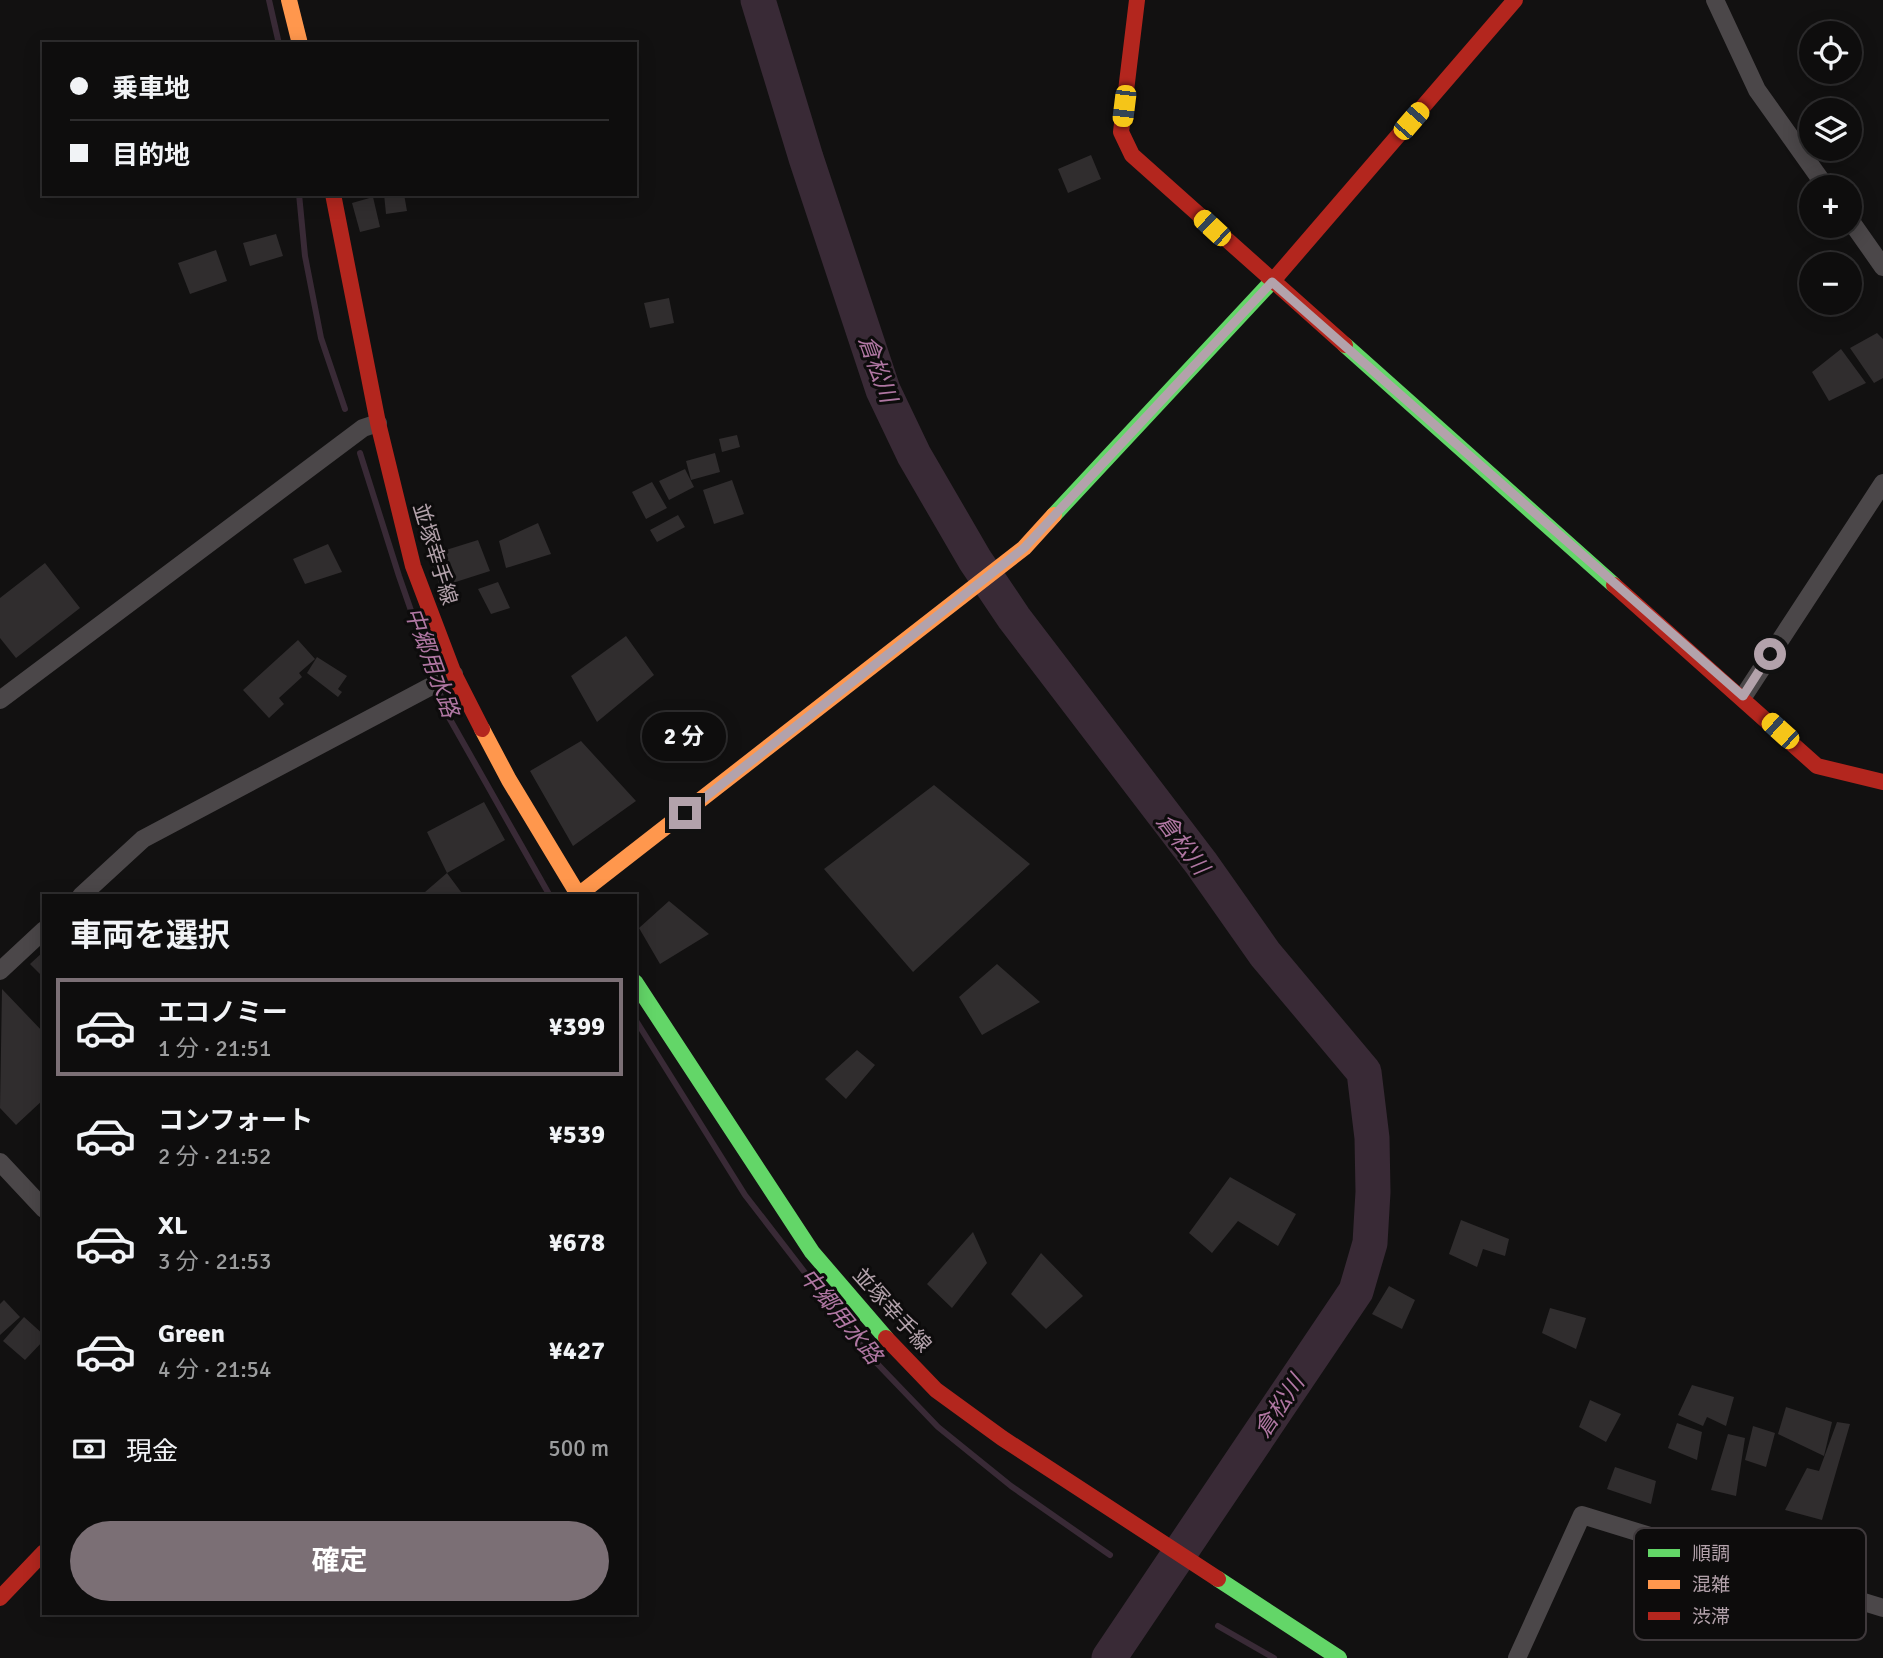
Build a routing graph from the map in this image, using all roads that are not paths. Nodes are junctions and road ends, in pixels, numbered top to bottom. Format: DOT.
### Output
graph roads {
  1 [pos="289,0"];
  2 [pos="1137,0"];
  3 [pos="1515,0"];
  4 [pos="1715,0"];
  5 [pos="300,42"];
  6 [pos="1817,175"];
  7 [pos="333,196"];
  8 [pos="1862,237"];
  9 [pos="1883,267"];
  10 [pos="1272,282"];
  11 [pos="378,423"];
  12 [pos="1883,483"];
  13 [pos="454,674"];
  14 [pos="1743,696"];
  15 [pos="0,700"];
  16 [pos="1883,782"];
  17 [pos="83,894"];
  18 [pos="577,894"];
  19 [pos="581,894"];
  20 [pos="42,932"];
  21 [pos="0,971"];
  22 [pos="637,985"];
  23 [pos="0,1162"];
  24 [pos="42,1207"];
  25 [pos="1634,1532"];
  26 [pos="42,1554"];
  27 [pos="0,1598"];
  28 [pos="1866,1603"];
  29 [pos="1883,1608"];
  30 [pos="1339,1658"];
  31 [pos="1517,1658"];
  1 -- 5 [label="street"];
  2 -- 10 [label="street"];
  3 -- 10 [label="street"];
  4 -- 6 [label="street"];
  7 -- 11 [label="street, 並塚幸手線"];
  8 -- 9 [label="street"];
  10 -- 14 [label="street"];
  10 -- 19 [label="street"];
  11 -- 13 [label="street, 並塚幸手線"];
  11 -- 15 [label="street"];
  12 -- 14 [label="street"];
  13 -- 17 [label="street"];
  13 -- 18 [label="street, 並塚幸手線"];
  14 -- 16 [label="street"];
  20 -- 21 [label="street"];
  22 -- 30 [label="street, 並塚幸手線"];
  23 -- 24 [label="street"];
  25 -- 31 [label="street"];
  26 -- 27 [label="street"];
  28 -- 29 [label="street"];
}
